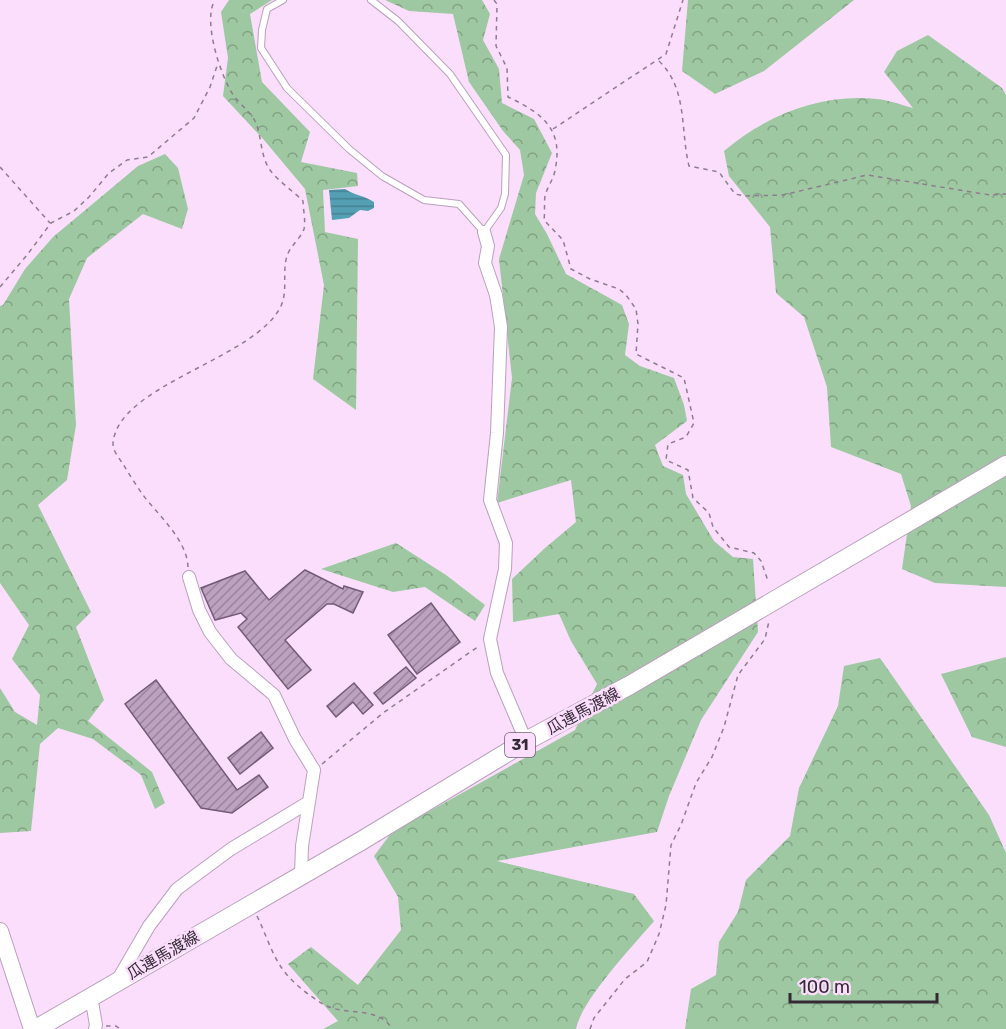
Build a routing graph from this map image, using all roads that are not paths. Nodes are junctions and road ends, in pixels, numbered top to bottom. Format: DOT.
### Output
graph roads {
  1 [pos="283,0"];
  2 [pos="371,0"];
  3 [pos="484,232"];
  4 [pos="1006,465"];
  5 [pos="189,577"];
  6 [pos="526,741"];
  7 [pos="309,802"];
  8 [pos="301,874"];
  9 [pos="0,931"];
  10 [pos="116,982"];
  11 [pos="91,996"];
  12 [pos="95,1027"];
  13 [pos="34,1029"];
  1 -- 3 [label="lane"];
  2 -- 3 [label="lane"];
  3 -- 6 [label="street"];
  4 -- 6 [label="main road, 瓜連馬渡線 / 31"];
  5 -- 7 [label="street"];
  6 -- 8 [label="main road, 瓜連馬渡線 / 31"];
  7 -- 8 [label="street"];
  7 -- 10 [label="street"];
  8 -- 10 [label="main road, 瓜連馬渡線 / 31"];
  9 -- 13 [label="main road"];
  10 -- 11 [label="main road, 瓜連馬渡線 / 31"];
  11 -- 12 [label="street"];
  11 -- 13 [label="main road, 瓜連馬渡線 / 31"];
}
